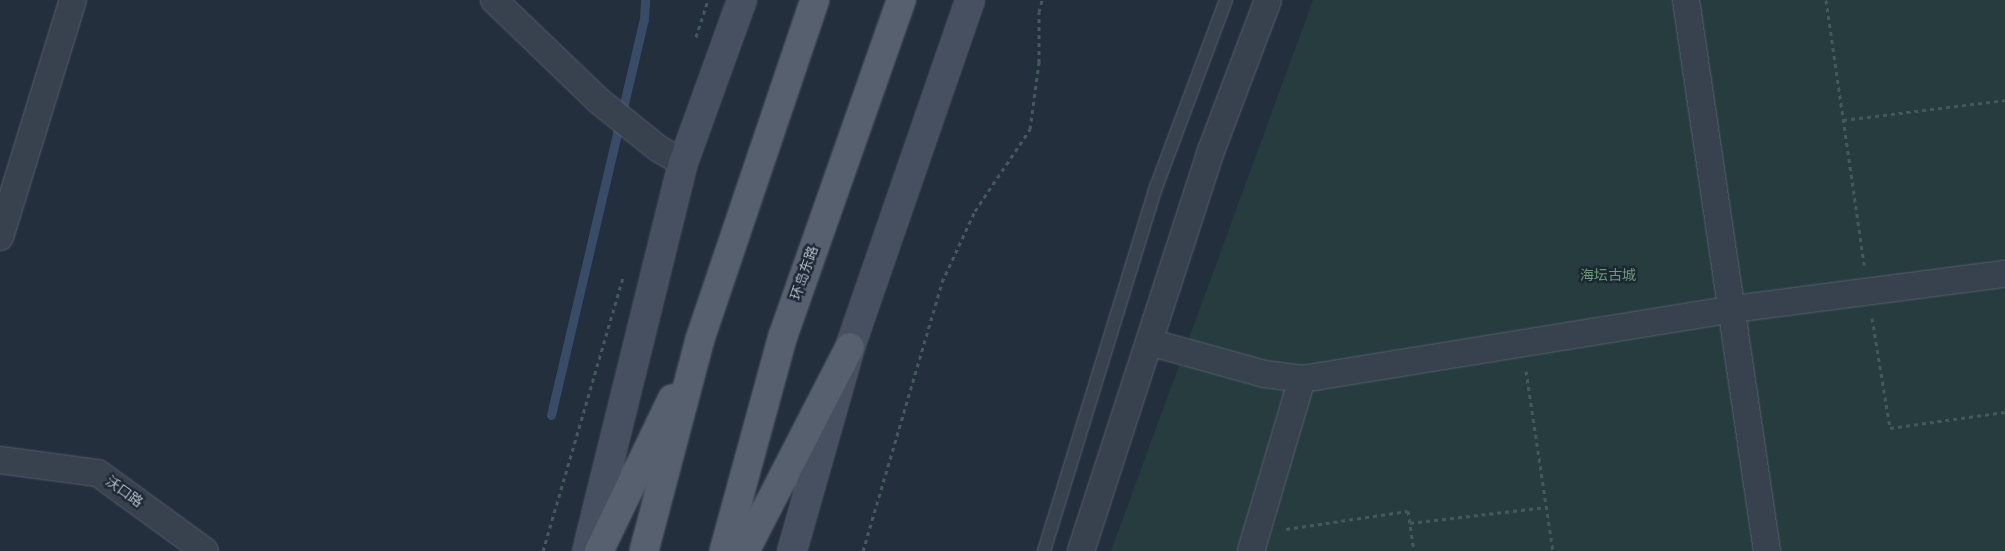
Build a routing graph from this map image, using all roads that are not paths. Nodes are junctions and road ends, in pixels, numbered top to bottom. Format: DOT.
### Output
graph roads {
  1 [pos="73,0"];
  2 [pos="494,0"];
  3 [pos="742,0"];
  4 [pos="815,0"];
  5 [pos="900,0"];
  6 [pos="970,0"];
  7 [pos="1226,0"];
  8 [pos="1268,0"];
  9 [pos="1686,0"];
  10 [pos="683,163"];
  11 [pos="0,237"];
  12 [pos="2005,274"];
  13 [pos="1734,310"];
  14 [pos="700,339"];
  15 [pos="1149,342"];
  16 [pos="850,347"];
  17 [pos="1302,379"];
  18 [pos="0,460"];
  19 [pos="1254,542"];
  20 [pos="206,551"];
  21 [pos="587,551"];
  22 [pos="599,551"];
  23 [pos="644,551"];
  24 [pos="724,551"];
  25 [pos="745,551"];
  26 [pos="792,551"];
  27 [pos="1044,551"];
  28 [pos="1081,551"];
  29 [pos="1767,551"];
  1 -- 11 [label="street"];
  2 -- 10 [label="street"];
  3 -- 10 [label="street"];
  4 -- 14 [label="main road"];
  5 -- 24 [label="main road, 环岛东路"];
  6 -- 16 [label="street"];
  7 -- 27 [label="lane"];
  8 -- 15 [label="street"];
  9 -- 13 [label="street"];
  10 -- 21 [label="street"];
  12 -- 13 [label="street"];
  13 -- 17 [label="street"];
  13 -- 29 [label="street"];
  14 -- 22 [label="main road"];
  14 -- 23 [label="main road"];
  15 -- 17 [label="street"];
  15 -- 28 [label="street"];
  16 -- 25 [label="main road"];
  16 -- 26 [label="street"];
  17 -- 19 [label="street"];
  18 -- 20 [label="street, 沃口路"];
}
